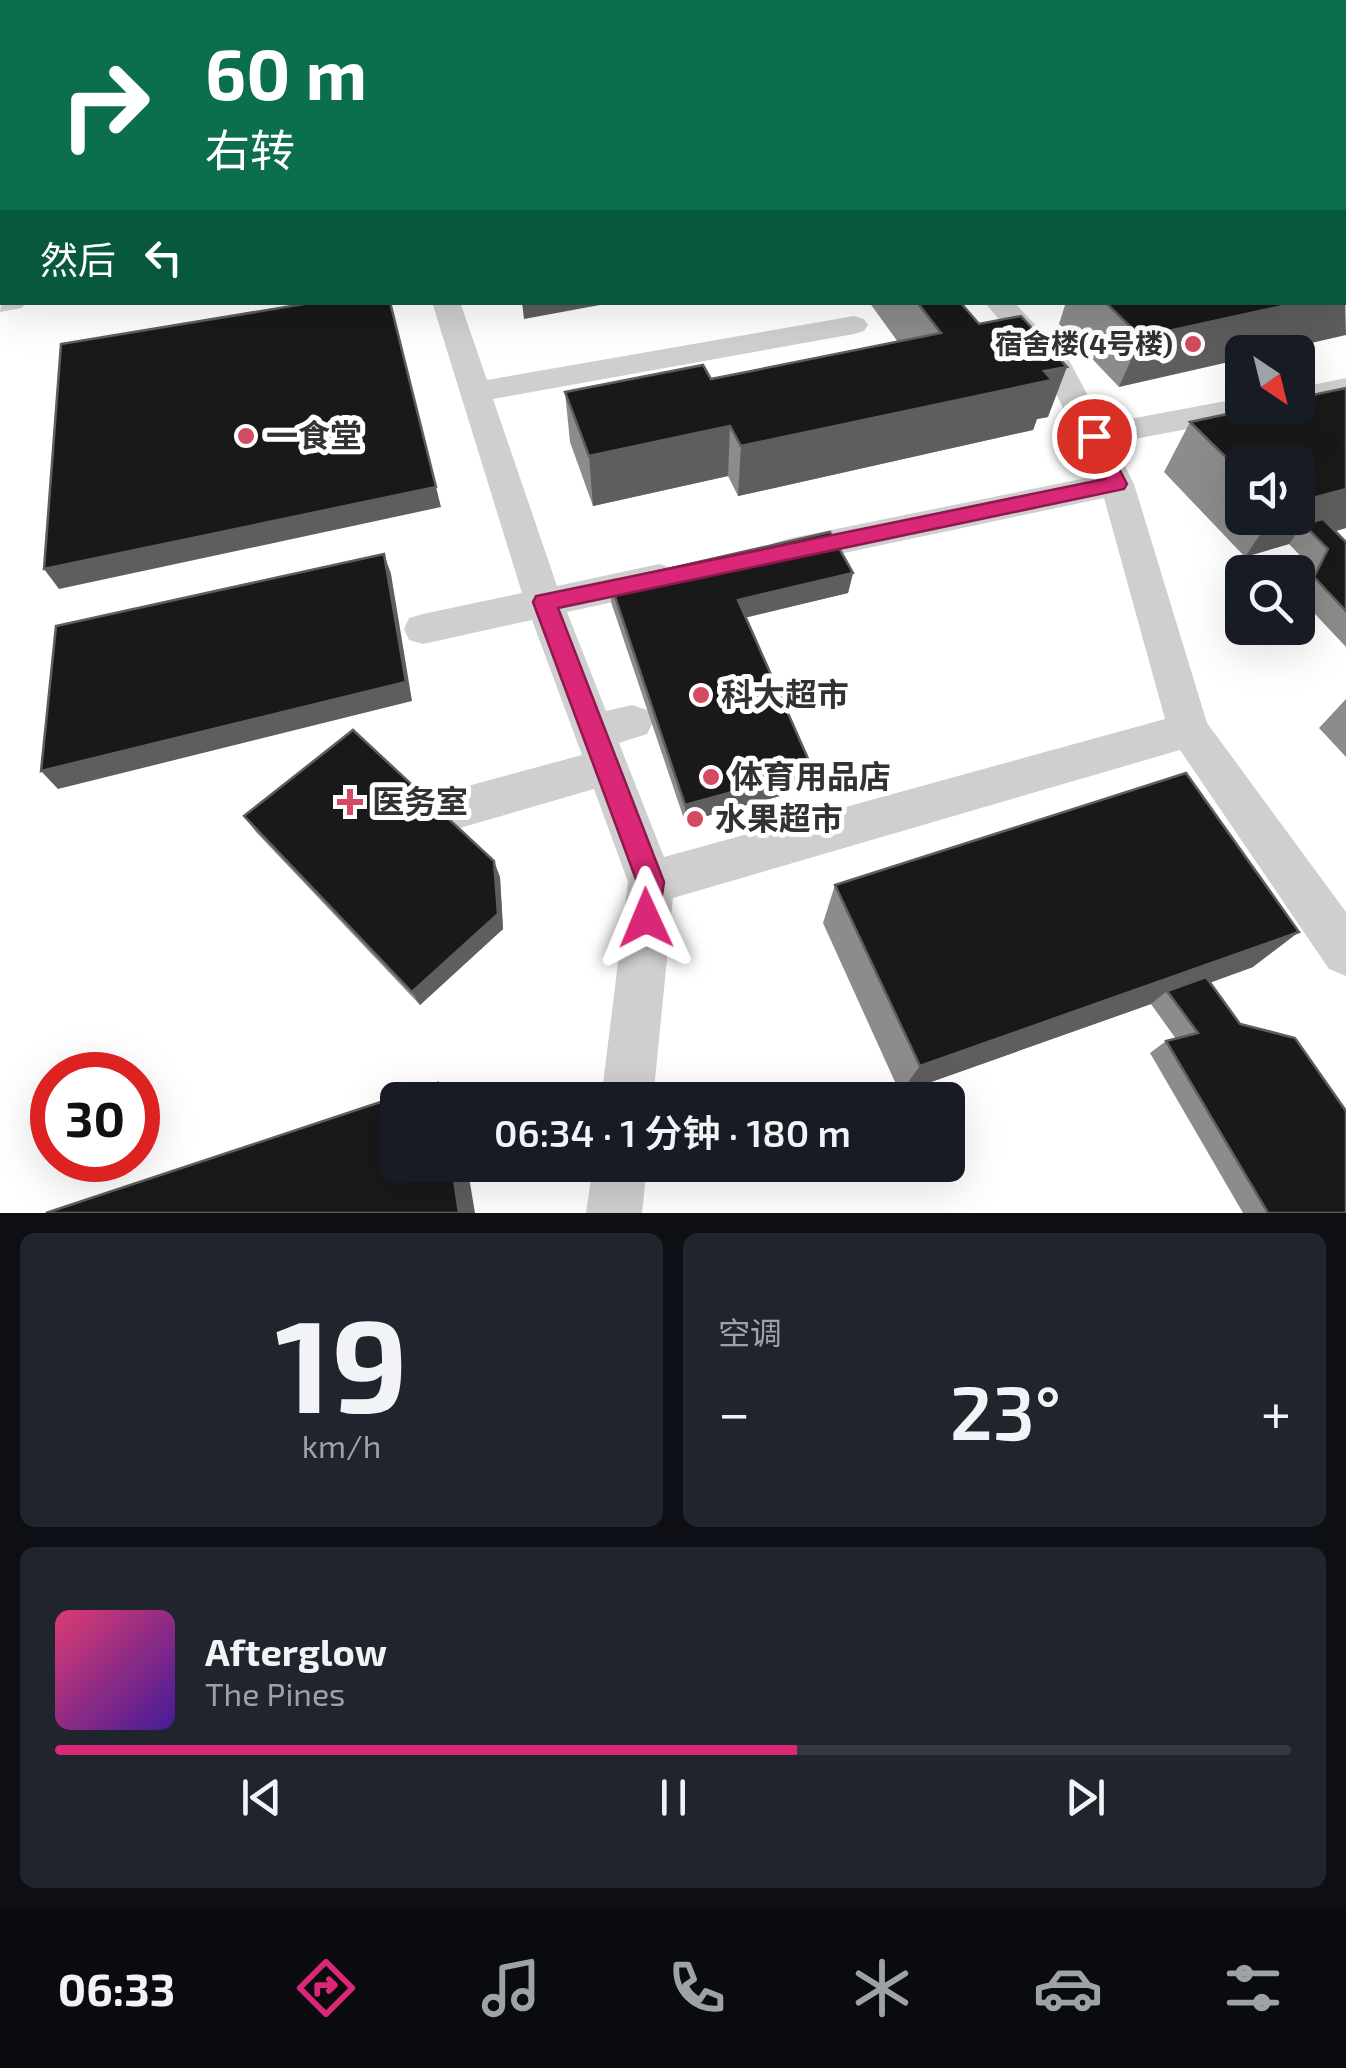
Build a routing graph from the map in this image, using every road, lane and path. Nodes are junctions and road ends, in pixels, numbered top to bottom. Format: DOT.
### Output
graph roads {
  1 [pos="447,305"];
  2 [pos="1001,305"];
  3 [pos="854,324"];
  4 [pos="1346,388"];
  5 [pos="475,392"];
  6 [pos="1315,394"];
  7 [pos="1225,412"];
  8 [pos="1094,436"];
  9 [pos="1117,484"];
  10 [pos="760,558"];
  11 [pos="673,579"];
  12 [pos="544,602"];
  13 [pos="423,628"];
  14 [pos="1188,730"];
  15 [pos="611,740"];
  16 [pos="453,810"];
  17 [pos="650,882"];
  18 [pos="1346,952"];
  19 [pos="628,1082"];
  20 [pos="618,1182"];
  21 [pos="614,1213"];
  1 -- 5 [label="street"];
  2 -- 8 [label="street"];
  3 -- 5 [label="street"];
  4 -- 6 [label="street"];
  5 -- 12 [label="street"];
  7 -- 8 [label="street"];
  8 -- 9 [label="street"];
  9 -- 10 [label="street"];
  9 -- 14 [label="street"];
  11 -- 12 [label="street"];
  12 -- 13 [label="street"];
  12 -- 15 [label="street"];
  14 -- 17 [label="street"];
  14 -- 18 [label="street"];
  15 -- 16 [label="street"];
  15 -- 17 [label="street"];
  17 -- 19 [label="street"];
  20 -- 21 [label="street"];
}
